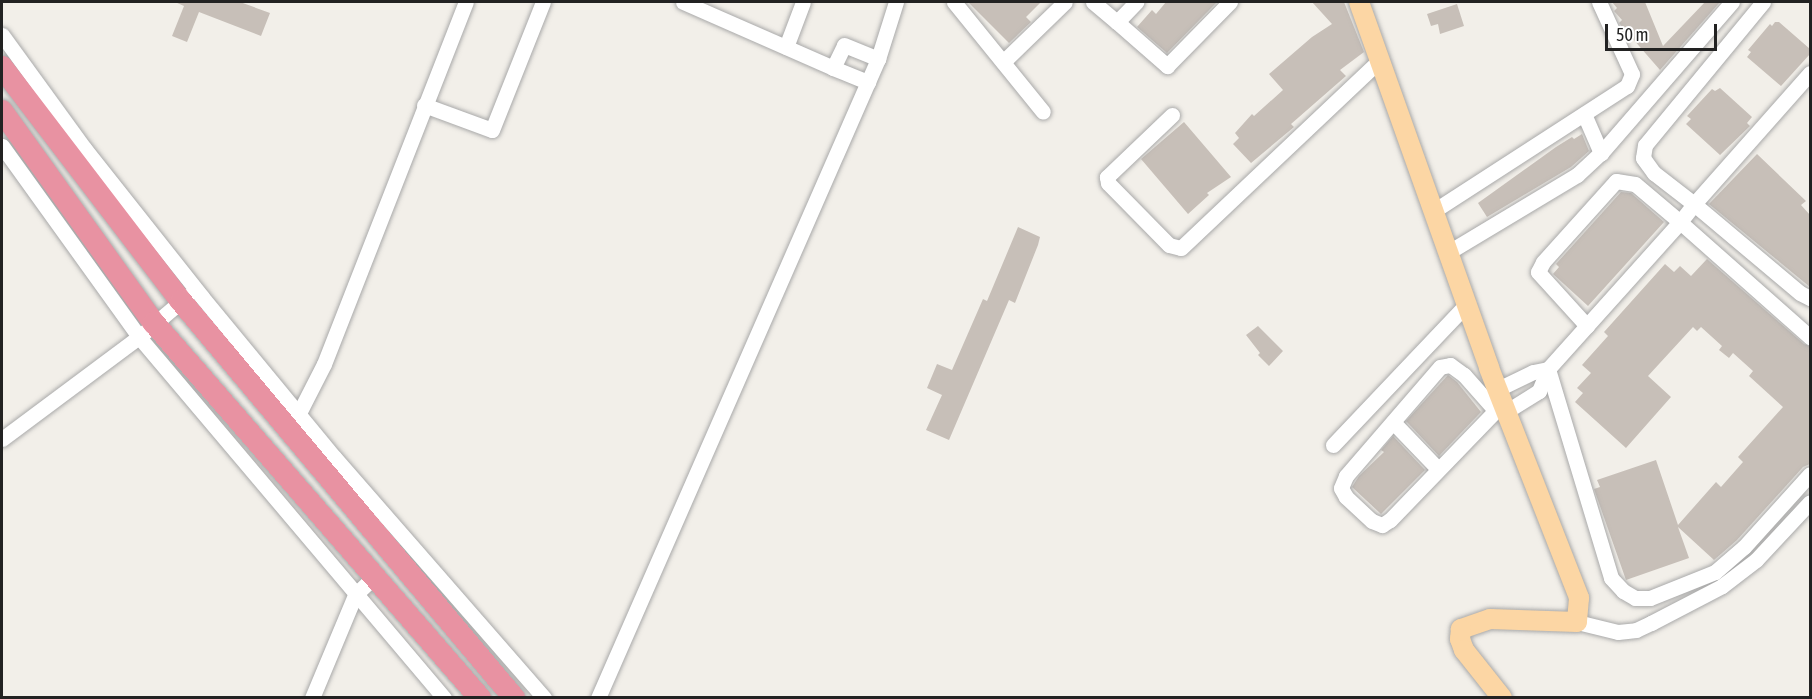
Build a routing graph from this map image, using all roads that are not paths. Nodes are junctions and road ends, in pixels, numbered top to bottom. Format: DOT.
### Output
graph roads {
  1 [pos="466,2"];
  2 [pos="543,2"];
  3 [pos="803,2"];
  4 [pos="896,2"];
  5 [pos="954,2"];
  6 [pos="1065,2"];
  7 [pos="1093,2"];
  8 [pos="1136,2"];
  9 [pos="1230,2"];
  10 [pos="1359,2"];
  11 [pos="1599,2"];
  12 [pos="1732,2"];
  13 [pos="1763,2"];
  14 [pos="693,3"];
  15 [pos="1117,22"];
  16 [pos="2,35"];
  17 [pos="786,47"];
  18 [pos="878,59"];
  19 [pos="1380,60"];
  20 [pos="1004,62"];
  21 [pos="2,67"];
  22 [pos="833,68"];
  23 [pos="1810,73"];
  24 [pos="868,82"];
  25 [pos="424,105"];
  26 [pos="2,111"];
  27 [pos="1043,112"];
  28 [pos="1584,114"];
  29 [pos="1172,115"];
  30 [pos="2,146"];
  31 [pos="1601,153"];
  32 [pos="1694,204"];
  33 [pos="1432,212"];
  34 [pos="1680,222"];
  35 [pos="1447,253"];
  36 [pos="188,295"];
  37 [pos="1810,298"];
  38 [pos="1466,305"];
  39 [pos="1587,326"];
  40 [pos="146,330"];
  41 [pos="1810,338"];
  42 [pos="1548,369"];
  43 [pos="1501,403"];
  44 [pos="299,413"];
  45 [pos="1393,422"];
  46 [pos="2,439"];
  47 [pos="1333,445"];
  48 [pos="1438,469"];
  49 [pos="1810,474"];
  50 [pos="1810,502"];
  51 [pos="375,576"];
  52 [pos="355,595"];
  53 [pos="1577,621"];
  54 [pos="312,698"];
  55 [pos="444,698"];
  56 [pos="480,698"];
  57 [pos="514,698"];
  58 [pos="544,698"];
  59 [pos="598,698"];
  60 [pos="1502,698"];
  1 -- 25 [label="street"];
  2 -- 25 [label="street"];
  3 -- 17 [label="street"];
  4 -- 18 [label="street"];
  5 -- 20 [label="street"];
  6 -- 20 [label="street"];
  7 -- 15 [label="street"];
  8 -- 15 [label="street"];
  9 -- 15 [label="street"];
  10 -- 19 [label="main road"];
  11 -- 28 [label="street"];
  12 -- 31 [label="street"];
  13 -- 32 [label="street"];
  14 -- 17 [label="street"];
  16 -- 36 [label="street"];
  17 -- 22 [label="street"];
  18 -- 22 [label="street"];
  18 -- 24 [label="street"];
  19 -- 29 [label="street"];
  19 -- 33 [label="main road"];
  20 -- 27 [label="street"];
  21 -- 36 [label="highway"];
  22 -- 24 [label="street"];
  23 -- 32 [label="street"];
  24 -- 59 [label="street"];
  25 -- 44 [label="street"];
  26 -- 40 [label="highway"];
  28 -- 31 [label="street"];
  28 -- 33 [label="street"];
  30 -- 40 [label="street"];
  31 -- 35 [label="street"];
  32 -- 34 [label="street"];
  32 -- 37 [label="street"];
  33 -- 35 [label="main road"];
  34 -- 39 [label="street"];
  34 -- 39 [label="street"];
  34 -- 41 [label="street"];
  35 -- 38 [label="main road"];
  36 -- 40 [label="street"];
  36 -- 44 [label="street"];
  36 -- 57 [label="highway"];
  38 -- 43 [label="main road"];
  38 -- 47 [label="street"];
  39 -- 42 [label="street"];
  40 -- 46 [label="street"];
  40 -- 51 [label="highway"];
  40 -- 52 [label="street"];
  42 -- 43 [label="street"];
  42 -- 43 [label="street"];
  42 -- 49 [label="street"];
  43 -- 45 [label="street"];
  43 -- 48 [label="street"];
  43 -- 53 [label="main road"];
  44 -- 58 [label="street"];
  45 -- 48 [label="street"];
  45 -- 48 [label="street"];
  50 -- 53 [label="street"];
  51 -- 52 [label="street"];
  51 -- 56 [label="highway"];
  52 -- 54 [label="street"];
  52 -- 55 [label="street"];
  53 -- 60 [label="main road"];
}
